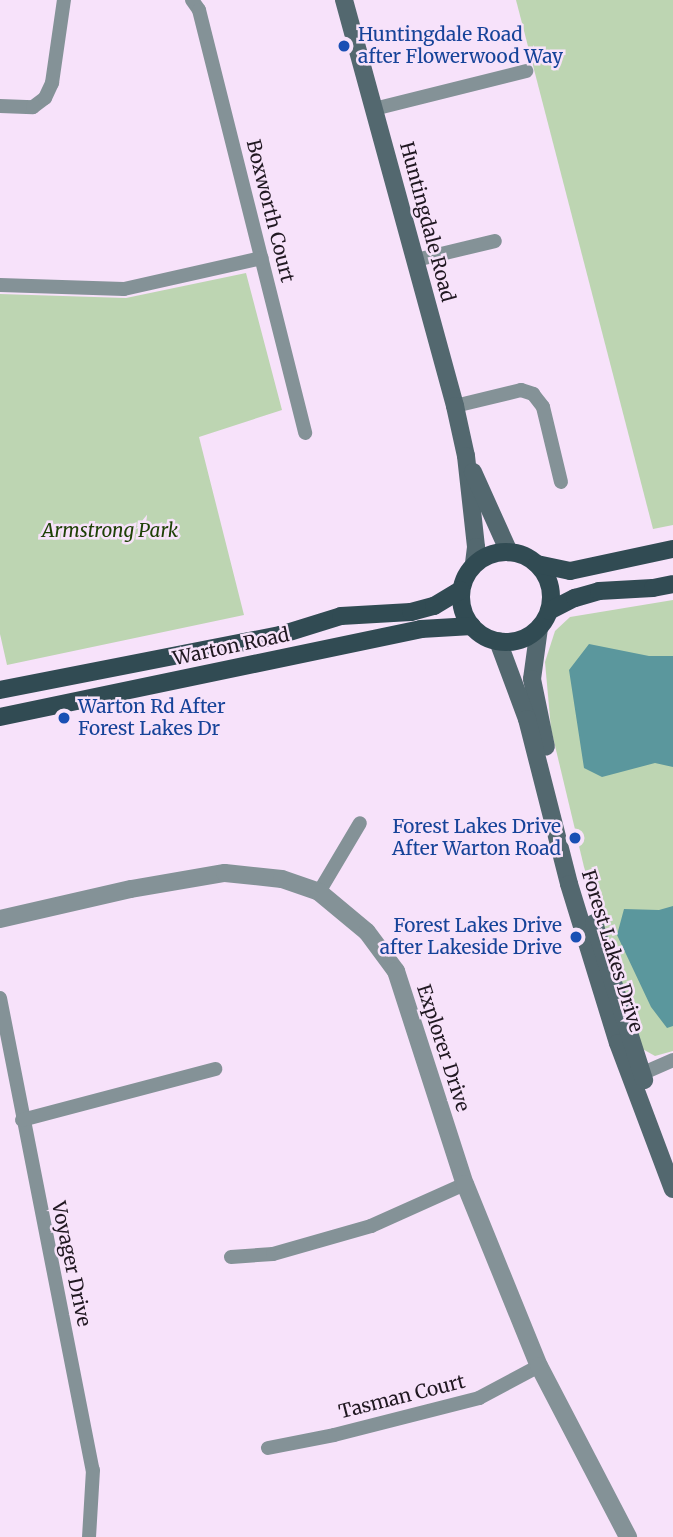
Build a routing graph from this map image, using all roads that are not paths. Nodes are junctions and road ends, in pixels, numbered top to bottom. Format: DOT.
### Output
graph roads {
  1 [pos="64,0"];
  2 [pos="192,0"];
  3 [pos="344,0"];
  4 [pos="526,71"];
  5 [pos="0,106"];
  6 [pos="374,109"];
  7 [pos="495,241"];
  8 [pos="262,258"];
  9 [pos="416,260"];
  10 [pos="0,285"];
  11 [pos="455,406"];
  12 [pos="305,433"];
  13 [pos="466,456"];
  14 [pos="561,482"];
  15 [pos="673,549"];
  16 [pos="509,552"];
  17 [pos="474,564"];
  18 [pos="537,564"];
  19 [pos="673,584"];
  20 [pos="461,590"];
  21 [pos="549,611"];
  22 [pos="472,626"];
  23 [pos="539,628"];
  24 [pos="498,641"];
  25 [pos="0,690"];
  26 [pos="0,717"];
  27 [pos="360,823"];
  28 [pos="318,892"];
  29 [pos="0,919"];
  30 [pos="0,998"];
  31 [pos="673,1059"];
  32 [pos="215,1069"];
  33 [pos="636,1076"];
  34 [pos="22,1119"];
  35 [pos="673,1158"];
  36 [pos="465,1184"];
  37 [pos="673,1189"];
  38 [pos="231,1257"];
  39 [pos="539,1366"];
  40 [pos="268,1448"];
  41 [pos="89,1537"];
  42 [pos="628,1537"];
  1 -- 5 [label="street"];
  2 -- 8 [label="street, Boxworth Court"];
  3 -- 6 [label="main road, Huntingdale Road"];
  4 -- 6 [label="street"];
  6 -- 9 [label="main road, Huntingdale Road"];
  7 -- 9 [label="street"];
  8 -- 10 [label="street"];
  8 -- 12 [label="street, Boxworth Court"];
  9 -- 11 [label="main road, Huntingdale Road"];
  11 -- 13 [label="main road, Huntingdale Road"];
  11 -- 14 [label="street"];
  13 -- 16 [label="main road, Huntingdale Road"];
  13 -- 17 [label="main road, Huntingdale Road"];
  15 -- 18 [label="main road"];
  16 -- 17 [label="main road"];
  16 -- 18 [label="main road"];
  17 -- 20 [label="main road"];
  18 -- 21 [label="main road"];
  19 -- 21 [label="main road"];
  20 -- 22 [label="main road"];
  20 -- 25 [label="main road, Warton Road"];
  21 -- 23 [label="main road"];
  22 -- 24 [label="main road"];
  22 -- 26 [label="main road, Warton Road"];
  23 -- 24 [label="main road"];
  23 -- 33 [label="main road, Forest Lakes Drive"];
  24 -- 33 [label="main road, Forest Lakes Drive"];
  27 -- 28 [label="street"];
  28 -- 29 [label="street, Explorer Drive"];
  28 -- 36 [label="street, Explorer Drive"];
  30 -- 34 [label="street, Voyager Drive"];
  31 -- 33 [label="street"];
  32 -- 34 [label="street"];
  33 -- 35 [label="main road, Forest Lakes Drive"];
  33 -- 37 [label="main road, Forest Lakes Drive"];
  34 -- 41 [label="street, Voyager Drive"];
  36 -- 38 [label="street"];
  36 -- 39 [label="street, Explorer Drive"];
  39 -- 40 [label="street, Tasman Court"];
  39 -- 42 [label="street, Explorer Drive"];
}
